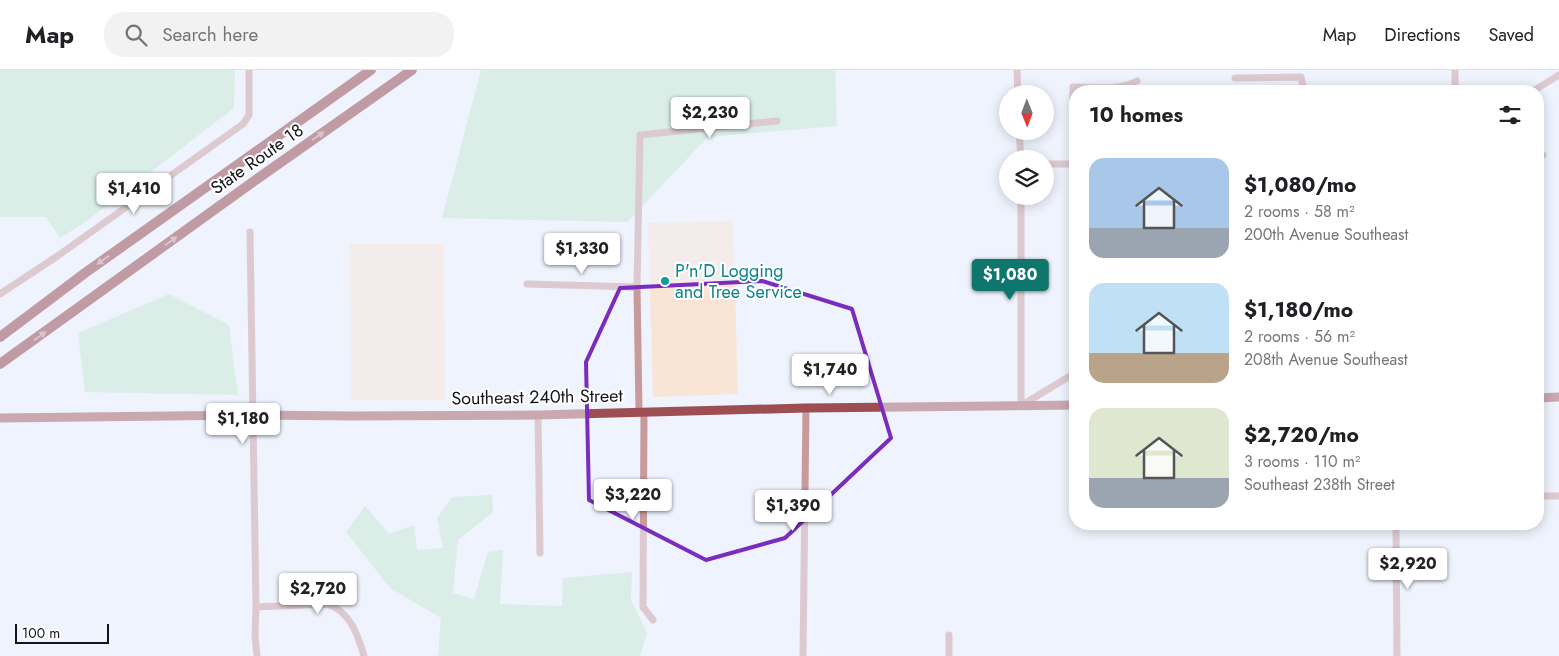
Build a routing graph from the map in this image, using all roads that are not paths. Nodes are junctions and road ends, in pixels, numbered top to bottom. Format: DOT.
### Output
graph roads {
  1 [pos="249,70"];
  2 [pos="371,70"];
  3 [pos="412,70"];
  4 [pos="1017,70"];
  5 [pos="1455,70"];
  6 [pos="1559,75"];
  7 [pos="1235,78"];
  8 [pos="1137,81"];
  9 [pos="1018,85"];
  10 [pos="1131,85"];
  11 [pos="1303,85"];
  12 [pos="1455,85"];
  13 [pos="1543,85"];
  14 [pos="777,121"];
  15 [pos="1054,164"];
  16 [pos="1069,164"];
  17 [pos="1021,205"];
  18 [pos="250,232"];
  19 [pos="527,284"];
  20 [pos="637,287"];
  21 [pos="0,294"];
  22 [pos="0,337"];
  23 [pos="0,364"];
  24 [pos="1069,377"];
  25 [pos="1559,397"];
  26 [pos="1544,398"];
  27 [pos="1069,404"];
  28 [pos="1021,405"];
  29 [pos="806,408"];
  30 [pos="642,412"];
  31 [pos="538,414"];
  32 [pos="253,415"];
  33 [pos="0,418"];
  34 [pos="1544,496"];
  35 [pos="1559,496"];
  36 [pos="1396,530"];
  37 [pos="540,553"];
  38 [pos="256,606"];
  39 [pos="652,620"];
  40 [pos="949,635"];
  41 [pos="257,656"];
  42 [pos="364,656"];
  43 [pos="803,656"];
  44 [pos="948,656"];
  45 [pos="1398,656"];
  1 -- 21 [label="street"];
  2 -- 22 [label="highway, State Route 18, one-way"];
  23 -- 3 [label="highway, State Route 18, one-way"];
  4 -- 9 [label="street"];
  5 -- 12 [label="street"];
  6 -- 13 [label="street"];
  7 -- 11 [label="street"];
  8 -- 10 [label="street"];
  14 -- 20 [label="street"];
  15 -- 16 [label="street"];
  17 -- 28 [label="street"];
  18 -- 32 [label="street"];
  19 -- 20 [label="street"];
  20 -- 30 [label="street"];
  24 -- 28 [label="street"];
  25 -- 26 [label="main road"];
  27 -- 28 [label="main road, Southeast 240th Street"];
  28 -- 29 [label="main road, Southeast 240th Street"];
  29 -- 30 [label="main road, Southeast 240th Street"];
  29 -- 43 [label="street"];
  30 -- 31 [label="main road, Southeast 240th Street"];
  30 -- 39 [label="street"];
  31 -- 32 [label="main road, Southeast 240th Street"];
  31 -- 37 [label="street"];
  32 -- 33 [label="main road, Southeast 240th Street"];
  32 -- 38 [label="street"];
  34 -- 35 [label="street"];
  36 -- 45 [label="street"];
  38 -- 41 [label="street"];
  38 -- 42 [label="street"];
  40 -- 44 [label="street"];
}
